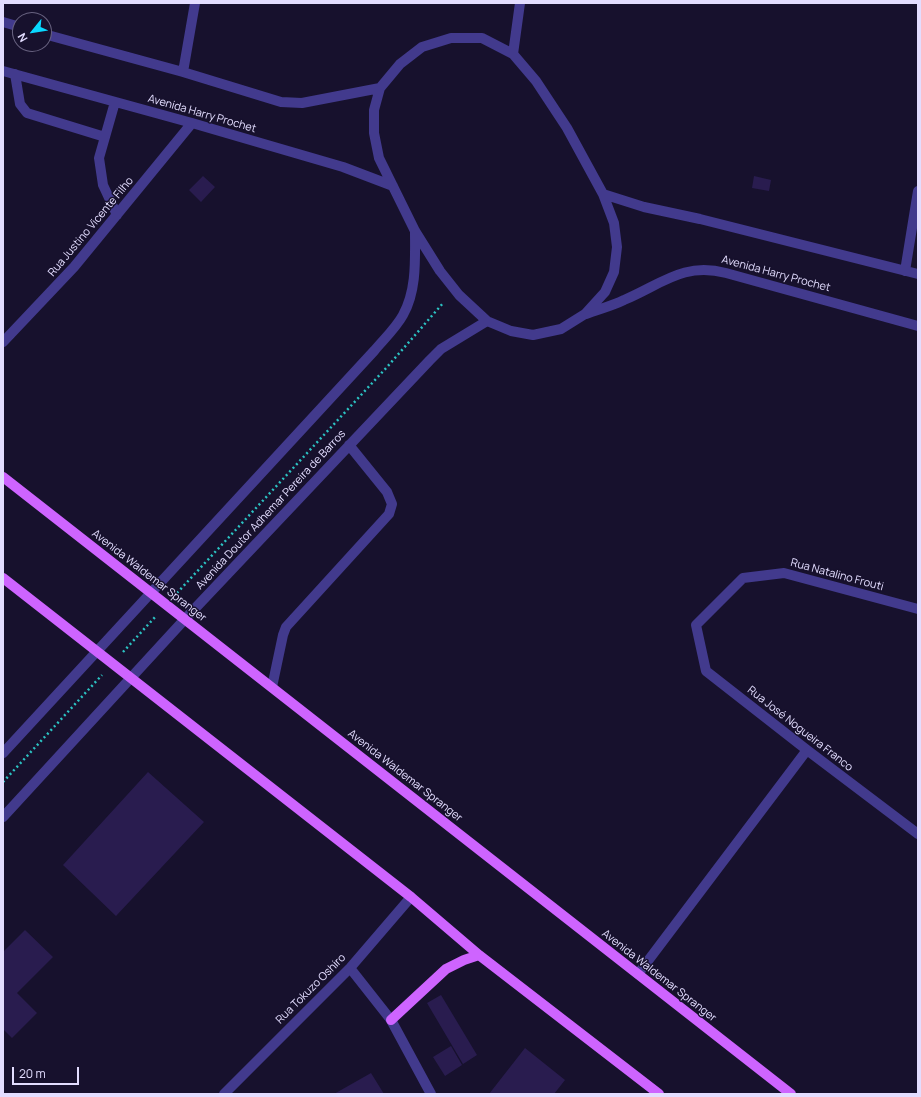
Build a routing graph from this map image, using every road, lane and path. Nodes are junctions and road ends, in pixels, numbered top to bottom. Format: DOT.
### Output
graph roads {
  1 [pos="195,3"];
  2 [pos="520,3"];
  3 [pos="52,36"];
  4 [pos="513,54"];
  5 [pos="3,71"];
  6 [pos="183,72"];
  7 [pos="15,74"];
  8 [pos="380,88"];
  9 [pos="116,102"];
  10 [pos="192,123"];
  11 [pos="105,137"];
  12 [pos="393,186"];
  13 [pos="918,191"];
  14 [pos="603,194"];
  15 [pos="117,214"];
  16 [pos="415,231"];
  17 [pos="905,271"];
  18 [pos="918,274"];
  19 [pos="455,290"];
  20 [pos="585,314"];
  21 [pos="487,321"];
  22 [pos="918,326"];
  23 [pos="3,342"];
  24 [pos="349,445"];
  25 [pos="3,478"];
  26 [pos="3,578"];
  27 [pos="150,592"];
  28 [pos="166,605"];
  29 [pos="918,609"];
  30 [pos="185,619"];
  31 [pos="696,625"];
  32 [pos="97,652"];
  33 [pos="112,664"];
  34 [pos="130,679"];
  35 [pos="272,687"];
  36 [pos="807,750"];
  37 [pos="3,753"];
  38 [pos="3,782"];
  39 [pos="3,817"];
  40 [pos="918,834"];
  41 [pos="411,897"];
  42 [pos="479,955"];
  43 [pos="350,968"];
  44 [pos="638,974"];
  45 [pos="391,1020"];
  46 [pos="224,1094"];
  47 [pos="432,1094"];
  48 [pos="659,1094"];
  49 [pos="791,1094"];
  1 -- 6 [label="street"];
  2 -- 4 [label="street"];
  3 -- 6 [label="street"];
  4 -- 8 [label="street"];
  4 -- 14 [label="street"];
  5 -- 7 [label="street, Avenida Harry Prochet"];
  6 -- 8 [label="street"];
  7 -- 9 [label="street, Avenida Harry Prochet"];
  7 -- 11 [label="street"];
  8 -- 12 [label="street"];
  9 -- 10 [label="street, Avenida Harry Prochet"];
  9 -- 11 [label="street"];
  10 -- 12 [label="street, Avenida Harry Prochet"];
  10 -- 15 [label="street, Rua Justino Vicente Filho"];
  11 -- 15 [label="street"];
  12 -- 16 [label="street"];
  13 -- 17 [label="street"];
  14 -- 17 [label="street"];
  14 -- 20 [label="street"];
  15 -- 23 [label="street, Rua Justino Vicente Filho"];
  16 -- 19 [label="street"];
  16 -- 27 [label="street"];
  17 -- 18 [label="street"];
  19 -- 21 [label="street"];
  19 -- 28 [label="path"];
  20 -- 21 [label="street"];
  20 -- 22 [label="street, Avenida Harry Prochet"];
  21 -- 24 [label="street, Avenida Doutor Adhemar Pereira de Barros"];
  24 -- 30 [label="street, Avenida Doutor Adhemar Pereira de Barros"];
  24 -- 35 [label="street"];
  25 -- 27 [label="main road, Avenida Waldemar Spranger"];
  26 -- 32 [label="main road"];
  27 -- 28 [label="main road, Avenida Waldemar Spranger"];
  27 -- 32 [label="street"];
  28 -- 30 [label="main road, Avenida Waldemar Spranger"];
  28 -- 33 [label="path"];
  29 -- 31 [label="street, Rua Natalino Frouti"];
  30 -- 34 [label="street, Avenida Doutor Adhemar Pereira de Barros"];
  30 -- 35 [label="main road, Avenida Waldemar Spranger"];
  31 -- 36 [label="street, Rua José Nogueira Franco"];
  32 -- 33 [label="main road"];
  32 -- 37 [label="street"];
  33 -- 34 [label="main road"];
  33 -- 38 [label="path"];
  34 -- 39 [label="street, Avenida Doutor Adhemar Pereira de Barros"];
  34 -- 41 [label="main road"];
  35 -- 44 [label="main road, Avenida Waldemar Spranger"];
  36 -- 40 [label="street, Rua José Nogueira Franco"];
  36 -- 44 [label="street"];
  41 -- 42 [label="main road"];
  41 -- 43 [label="street, Rua Tokuzo Oshiro"];
  42 -- 45 [label="main road"];
  42 -- 48 [label="main road"];
  43 -- 45 [label="street"];
  43 -- 46 [label="street, Rua Tokuzo Oshiro"];
  44 -- 49 [label="main road, Avenida Waldemar Spranger"];
  45 -- 47 [label="street"];
}
